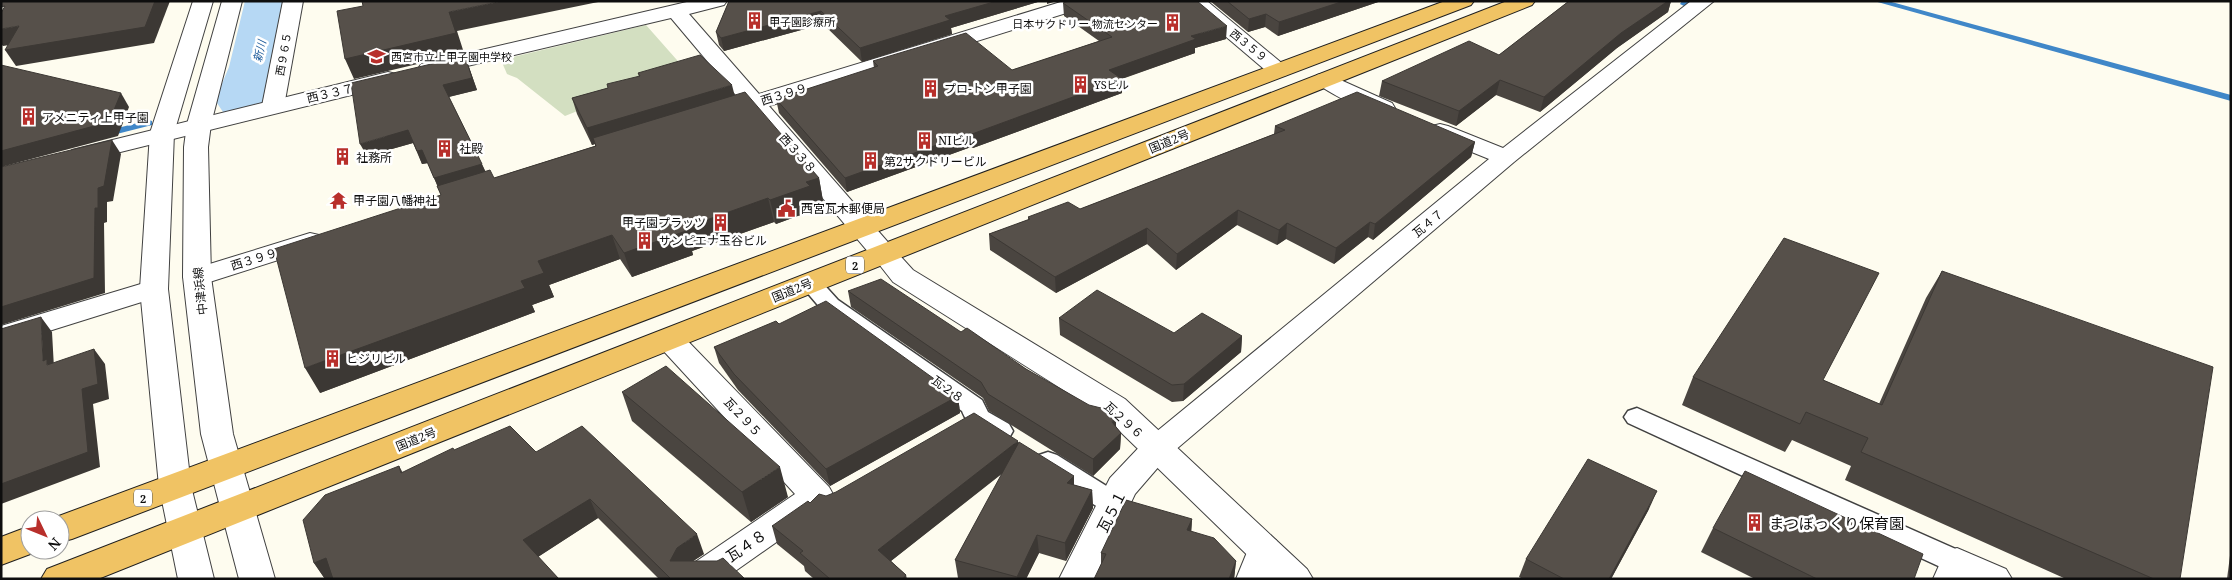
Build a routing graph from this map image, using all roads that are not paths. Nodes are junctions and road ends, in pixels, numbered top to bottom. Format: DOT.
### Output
graph roads {
  1 [pos="203,1"];
  2 [pos="232,1"];
  3 [pos="293,1"];
  4 [pos="718,1"];
  5 [pos="1085,1"];
  6 [pos="1194,1"];
  7 [pos="1464,1"];
  8 [pos="1525,1"];
  9 [pos="1704,1"];
  10 [pos="676,11"];
  11 [pos="1280,70"];
  12 [pos="1324,80"];
  13 [pos="754,104"];
  14 [pos="274,106"];
  15 [pos="697,121"];
  16 [pos="199,124"];
  17 [pos="162,133"];
  18 [pos="1506,157"];
  19 [pos="59,160"];
  20 [pos="861,226"];
  21 [pos="328,236"];
  22 [pos="893,265"];
  23 [pos="197,277"];
  24 [pos="810,283"];
  25 [pos="154,289"];
  26 [pos="1,336"];
  27 [pos="669,339"];
  28 [pos="977,417"];
  29 [pos="1637,417"];
  30 [pos="952,431"];
  31 [pos="1156,450"];
  32 [pos="227,467"];
  33 [pos="175,486"];
  34 [pos="827,496"];
  35 [pos="1114,504"];
  36 [pos="238,510"];
  37 [pos="70,525"];
  38 [pos="185,529"];
  39 [pos="20,544"];
  40 [pos="1,551"];
  41 [pos="1259,565"];
  42 [pos="1954,570"];
  43 [pos="60,579"];
  44 [pos="196,579"];
  45 [pos="257,579"];
  46 [pos="696,579"];
  47 [pos="1077,579"];
  48 [pos="1296,579"];
  49 [pos="1994,579"];
  1 -- 17 [label="street"];
  2 -- 16 [label="street, 中津浜線"];
  3 -- 14 [label="street, 西９６５"];
  4 -- 10 [label="street, 西３３７"];
  5 -- 13 [label="street, 西３９９"];
  6 -- 11 [label="street, 西３５９"];
  7 -- 11 [label="highway, 2"];
  8 -- 12 [label="highway, 国道2号 / 2"];
  9 -- 18 [label="street, 瓦４７"];
  10 -- 13 [label="street, 西３３８"];
  10 -- 14 [label="street, 西３３７"];
  11 -- 20 [label="highway, 2"];
  12 -- 18 [label="street"];
  12 -- 22 [label="highway, 国道2号 / 2"];
  13 -- 15 [label="street, 西３９９"];
  13 -- 20 [label="street, 西３３８"];
  14 -- 16 [label="street, 西３３７"];
  16 -- 17 [label="street, 西３３７"];
  16 -- 23 [label="street, 中津浜線"];
  17 -- 19 [label="street, 西３３７"];
  17 -- 25 [label="street"];
  18 -- 31 [label="street, 瓦４７"];
  20 -- 22 [label="street, 西３３８"];
  20 -- 32 [label="highway, 2"];
  21 -- 23 [label="street, 西３９９"];
  22 -- 24 [label="highway, 国道2号 / 2"];
  22 -- 31 [label="street, 瓦２９６"];
  23 -- 32 [label="street, 中津浜線"];
  24 -- 27 [label="highway, 国道2号 / 2"];
  24 -- 28 [label="lane, 瓦２８"];
  25 -- 26 [label="street"];
  25 -- 33 [label="street"];
  27 -- 34 [label="street, 瓦２９５"];
  27 -- 36 [label="highway, 国道2号 / 2"];
  28 -- 30 [label="lane"];
  28 -- 35 [label="lane, 瓦２８"];
  29 -- 42 [label="lane"];
  31 -- 35 [label="street, 瓦５１"];
  31 -- 41 [label="street, 瓦２９６"];
  32 -- 33 [label="highway, 2"];
  32 -- 36 [label="street, 中津浜線"];
  33 -- 37 [label="highway, 2"];
  33 -- 38 [label="street"];
  34 -- 46 [label="street, 瓦４８"];
  35 -- 47 [label="street, 瓦５１"];
  36 -- 38 [label="highway, 国道2号 / 2"];
  36 -- 45 [label="street, 中津浜線"];
  38 -- 43 [label="highway, 国道2号 / 2"];
  38 -- 44 [label="street"];
  39 -- 40 [label="highway"];
  41 -- 48 [label="street, 瓦２９６"];
  42 -- 49 [label="street"];
}
